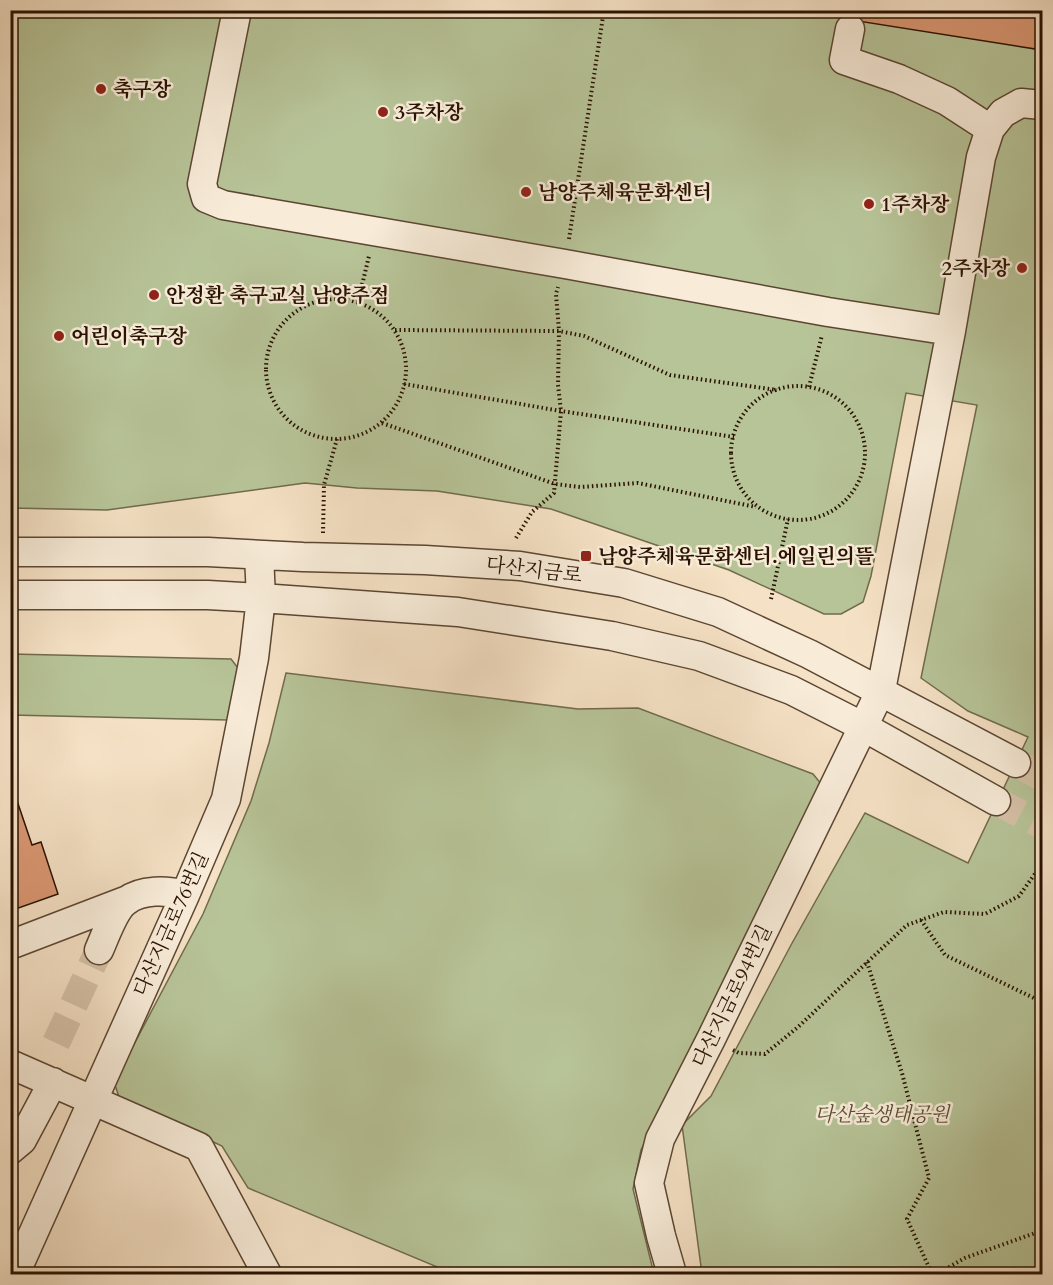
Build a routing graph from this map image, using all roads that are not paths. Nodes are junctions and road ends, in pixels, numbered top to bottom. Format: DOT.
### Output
graph roads {
  1 [pos="237,10"];
  2 [pos="850,29"];
  3 [pos="1042,105"];
  4 [pos="990,129"];
  5 [pos="951,331"];
  6 [pos="10,552"];
  7 [pos="259,555"];
  8 [pos="10,595"];
  9 [pos="261,598"];
  10 [pos="881,690"];
  11 [pos="864,727"];
  12 [pos="1016,763"];
  13 [pos="996,801"];
  14 [pos="185,895"];
  15 [pos="125,901"];
  16 [pos="10,945"];
  17 [pos="99,950"];
  18 [pos="10,1064"];
  19 [pos="53,1083"];
  20 [pos="92,1100"];
  21 [pos="10,1150"];
  22 [pos="15,1275"];
  23 [pos="267,1275"];
  24 [pos="672,1275"];
  1 -- 5 [label="street"];
  2 -- 4 [label="street"];
  3 -- 4 [label="street"];
  4 -- 5 [label="street, 다산지금로94번길"];
  5 -- 10 [label="street, 다산지금로94번길"];
  6 -- 7 [label="street, 다산지금로"];
  7 -- 9 [label="street, 다산지금로76번길"];
  7 -- 10 [label="street, 다산지금로"];
  8 -- 9 [label="street"];
  9 -- 11 [label="street"];
  9 -- 14 [label="street, 다산지금로76번길"];
  10 -- 11 [label="street, 다산지금로94번길"];
  10 -- 12 [label="street, 다산지금로"];
  11 -- 13 [label="street"];
  11 -- 24 [label="street, 다산지금로94번길"];
  14 -- 15 [label="street"];
  14 -- 20 [label="street, 다산지금로76번길"];
  15 -- 16 [label="street"];
  15 -- 17 [label="street"];
  18 -- 19 [label="street"];
  19 -- 20 [label="street"];
  19 -- 21 [label="street"];
  20 -- 22 [label="street, 다산지금로76번길"];
  20 -- 23 [label="street"];
}
